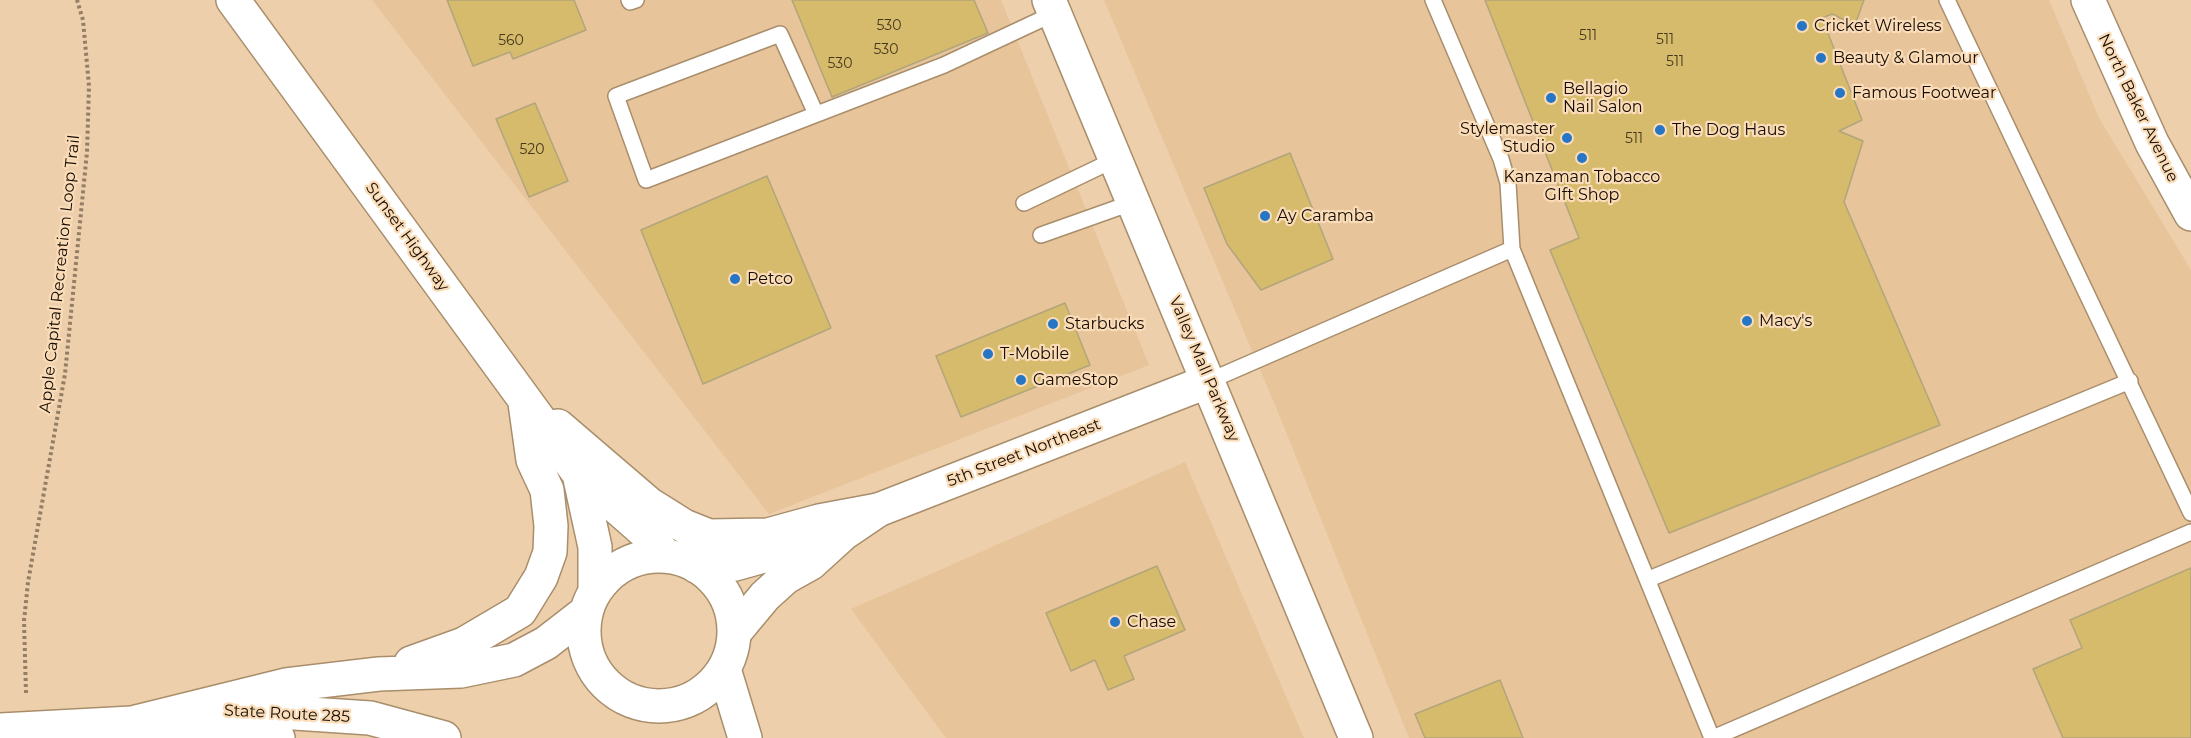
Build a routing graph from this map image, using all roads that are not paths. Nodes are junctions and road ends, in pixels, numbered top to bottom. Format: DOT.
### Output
graph roads {
  1 [pos="233,0"];
  2 [pos="629,0"];
  3 [pos="636,0"];
  4 [pos="1433,0"];
  5 [pos="1947,0"];
  6 [pos="2088,0"];
  7 [pos="1052,7"];
  8 [pos="816,114"];
  9 [pos="1116,159"];
  10 [pos="1134,202"];
  11 [pos="1024,203"];
  12 [pos="2191,214"];
  13 [pos="1041,235"];
  14 [pos="1512,249"];
  15 [pos="1209,381"];
  16 [pos="2130,381"];
  17 [pos="524,398"];
  18 [pos="579,474"];
  19 [pos="878,510"];
  20 [pos="2191,513"];
  21 [pos="2191,532"];
  22 [pos="844,533"];
  23 [pos="681,561"];
  24 [pos="1649,579"];
  25 [pos="590,601"];
  26 [pos="735,632"];
  27 [pos="724,669"];
  28 [pos="379,674"];
  29 [pos="132,723"];
  30 [pos="0,730"];
  31 [pos="175,738"];
  32 [pos="196,738"];
  33 [pos="279,738"];
  34 [pos="444,738"];
  35 [pos="745,738"];
  36 [pos="1356,738"];
  37 [pos="1713,738"];
  1 -- 17 [label="main road, Sunset Highway"];
  2 -- 3 [label="lane"];
  4 -- 14 [label="lane"];
  5 -- 16 [label="lane"];
  6 -- 12 [label="main road, North Baker Avenue"];
  7 -- 8 [label="lane"];
  7 -- 9 [label="main road, Valley Mall Parkway"];
  8 -- 8 [label="lane"];
  9 -- 10 [label="main road, Valley Mall Parkway"];
  9 -- 11 [label="lane"];
  10 -- 13 [label="lane"];
  10 -- 15 [label="main road, Valley Mall Parkway"];
  14 -- 15 [label="lane"];
  14 -- 24 [label="lane"];
  15 -- 19 [label="main road, 5th Street Northeast"];
  15 -- 36 [label="main road, Valley Mall Parkway"];
  16 -- 20 [label="lane"];
  16 -- 24 [label="lane"];
  17 -- 18 [label="main road, Sunset Highway"];
  17 -- 19 [label="main road"];
  17 -- 28 [label="main road"];
  18 -- 23 [label="main road, Sunset Highway"];
  18 -- 25 [label="main road, Sunset Highway"];
  19 -- 22 [label="main road, 5th Street Northeast"];
  21 -- 37 [label="lane"];
  22 -- 23 [label="main road, 5th Street Northeast"];
  22 -- 26 [label="main road, 5th Street Northeast"];
  23 -- 25 [label="main road"];
  23 -- 26 [label="main road"];
  24 -- 37 [label="lane"];
  25 -- 27 [label="main road"];
  25 -- 28 [label="main road"];
  26 -- 27 [label="main road"];
  27 -- 35 [label="main road"];
  28 -- 29 [label="main road"];
  29 -- 30 [label="main road, bridge"];
  29 -- 31 [label="main road"];
  29 -- 32 [label="main road"];
  29 -- 33 [label="main road, State Route 285"];
  29 -- 34 [label="main road, State Route 285"];
}
